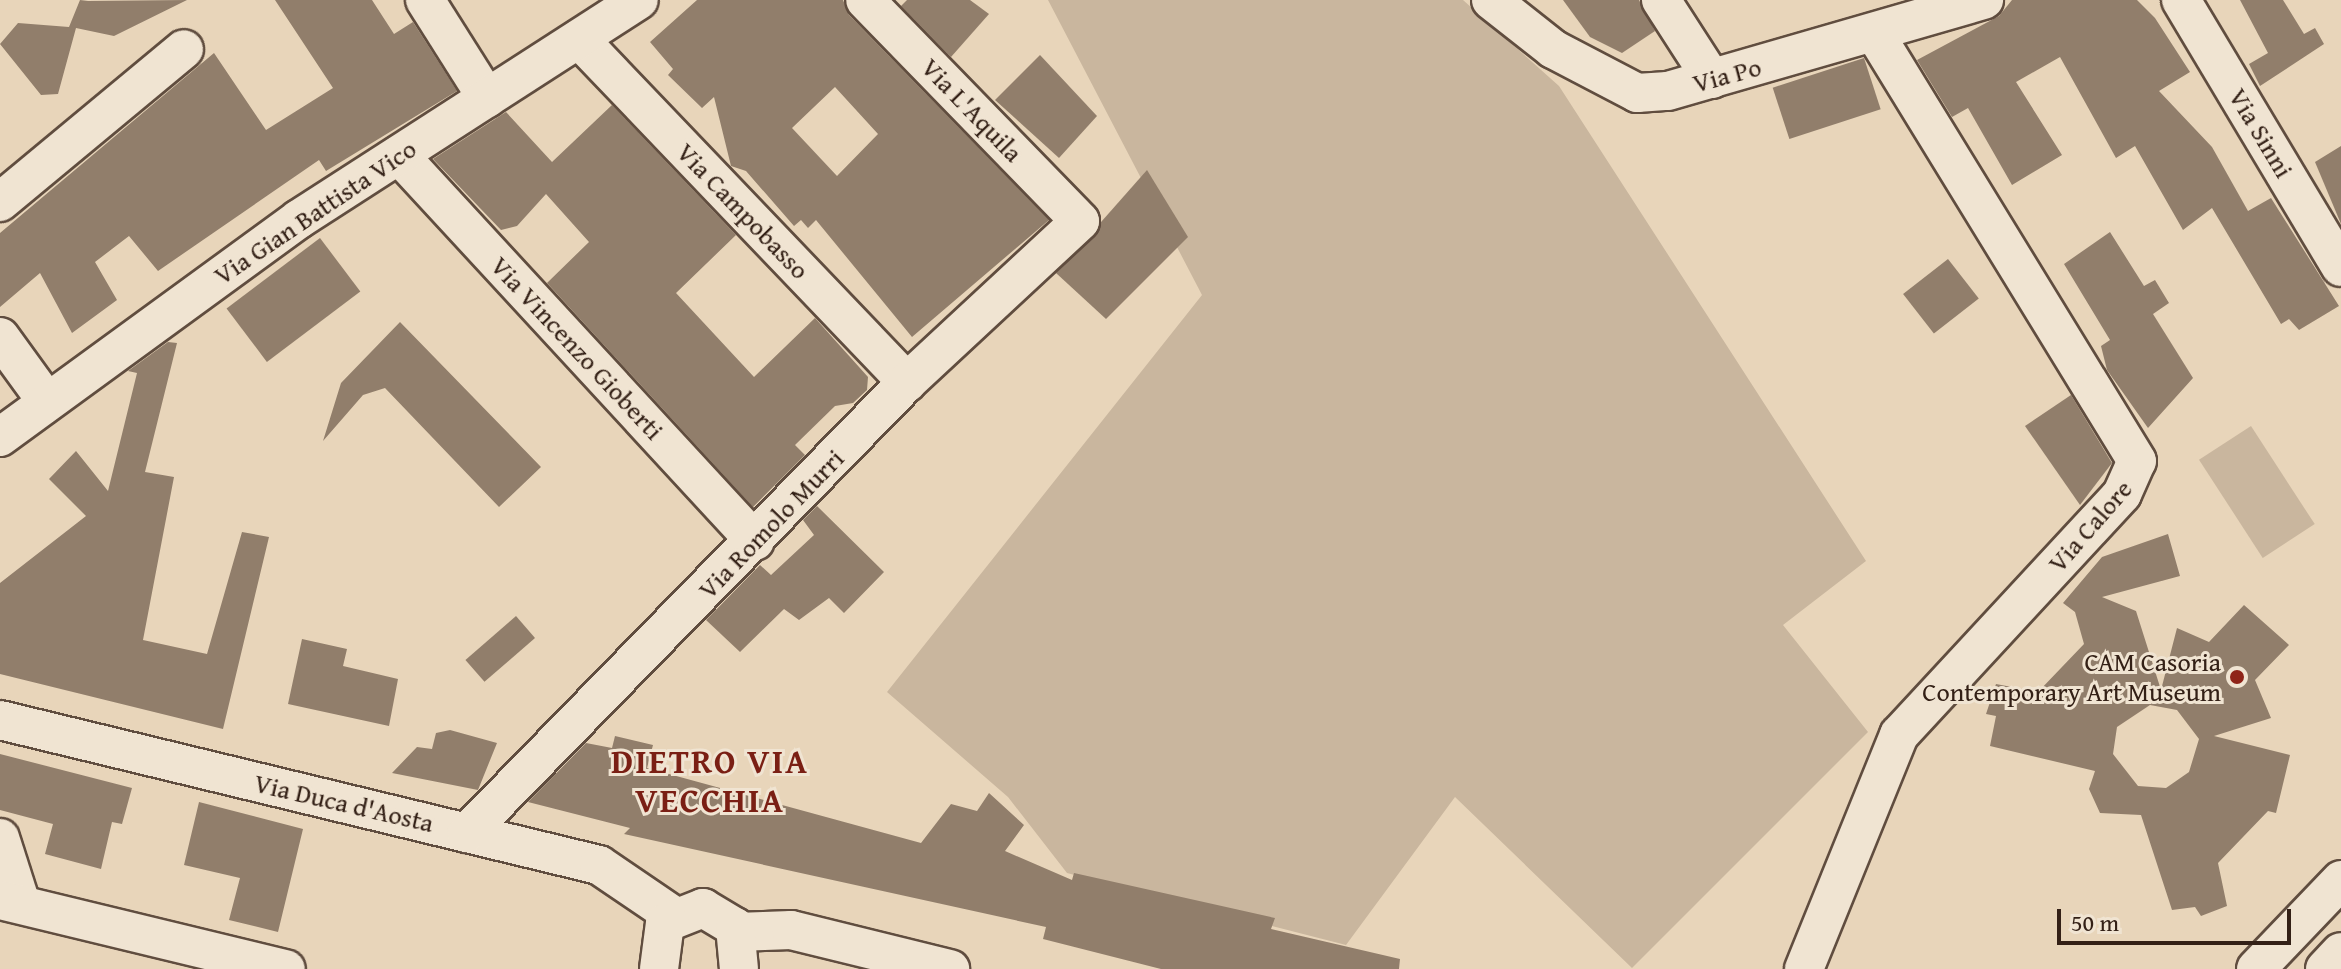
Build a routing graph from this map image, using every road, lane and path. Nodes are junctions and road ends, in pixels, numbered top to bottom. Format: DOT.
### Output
graph roads {
  1 [pos="425,0"];
  2 [pos="639,0"];
  3 [pos="865,0"];
  4 [pos="1491,0"];
  5 [pos="1661,0"];
  6 [pos="1984,0"];
  7 [pos="2181,0"];
  8 [pos="1875,34"];
  9 [pos="579,39"];
  10 [pos="184,49"];
  11 [pos="1712,79"];
  12 [pos="487,98"];
  13 [pos="399,155"];
  14 [pos="0,202"];
  15 [pos="1080,221"];
  16 [pos="2341,267"];
  17 [pos="0,337"];
  18 [pos="907,382"];
  19 [pos="45,399"];
  20 [pos="0,437"];
  21 [pos="755,541"];
  22 [pos="0,720"];
  23 [pos="467,833"];
  24 [pos="0,838"];
  25 [pos="2341,880"];
  26 [pos="11,902"];
  27 [pos="674,916"];
  28 [pos="737,932"];
  29 [pos="2341,952"];
  30 [pos="286,969"];
  31 [pos="659,969"];
  32 [pos="739,969"];
  33 [pos="950,969"];
  34 [pos="1804,969"];
  35 [pos="2256,969"];
  36 [pos="2325,969"];
  1 -- 12 [label="street"];
  2 -- 9 [label="street, Via Gian Battista Vico"];
  3 -- 15 [label="street, Via L'Aquila"];
  4 -- 11 [label="street, Via Po"];
  5 -- 11 [label="street"];
  6 -- 8 [label="street, Via Po"];
  7 -- 16 [label="street, Via Sinni"];
  8 -- 11 [label="street, Via Po"];
  8 -- 34 [label="street, Via Calore"];
  9 -- 12 [label="street, Via Gian Battista Vico"];
  9 -- 18 [label="street, Via Campobasso"];
  10 -- 14 [label="street"];
  12 -- 13 [label="street, Via Gian Battista Vico"];
  13 -- 19 [label="street, Via Gian Battista Vico"];
  13 -- 21 [label="street, Via Vincenzo Gioberti"];
  15 -- 18 [label="street, Via Romolo Murri"];
  17 -- 19 [label="street"];
  18 -- 21 [label="street, Via Romolo Murri"];
  19 -- 20 [label="street, Via Gian Battista Vico"];
  21 -- 23 [label="street, Via Romolo Murri"];
  22 -- 23 [label="street, Via Duca d'Aosta"];
  23 -- 27 [label="street, Via Duca d'Aosta"];
  24 -- 26 [label="street"];
  25 -- 35 [label="street"];
  26 -- 30 [label="street"];
  27 -- 28 [label="street"];
  27 -- 31 [label="street"];
  28 -- 32 [label="street"];
  28 -- 33 [label="street"];
  29 -- 36 [label="street"];
}
